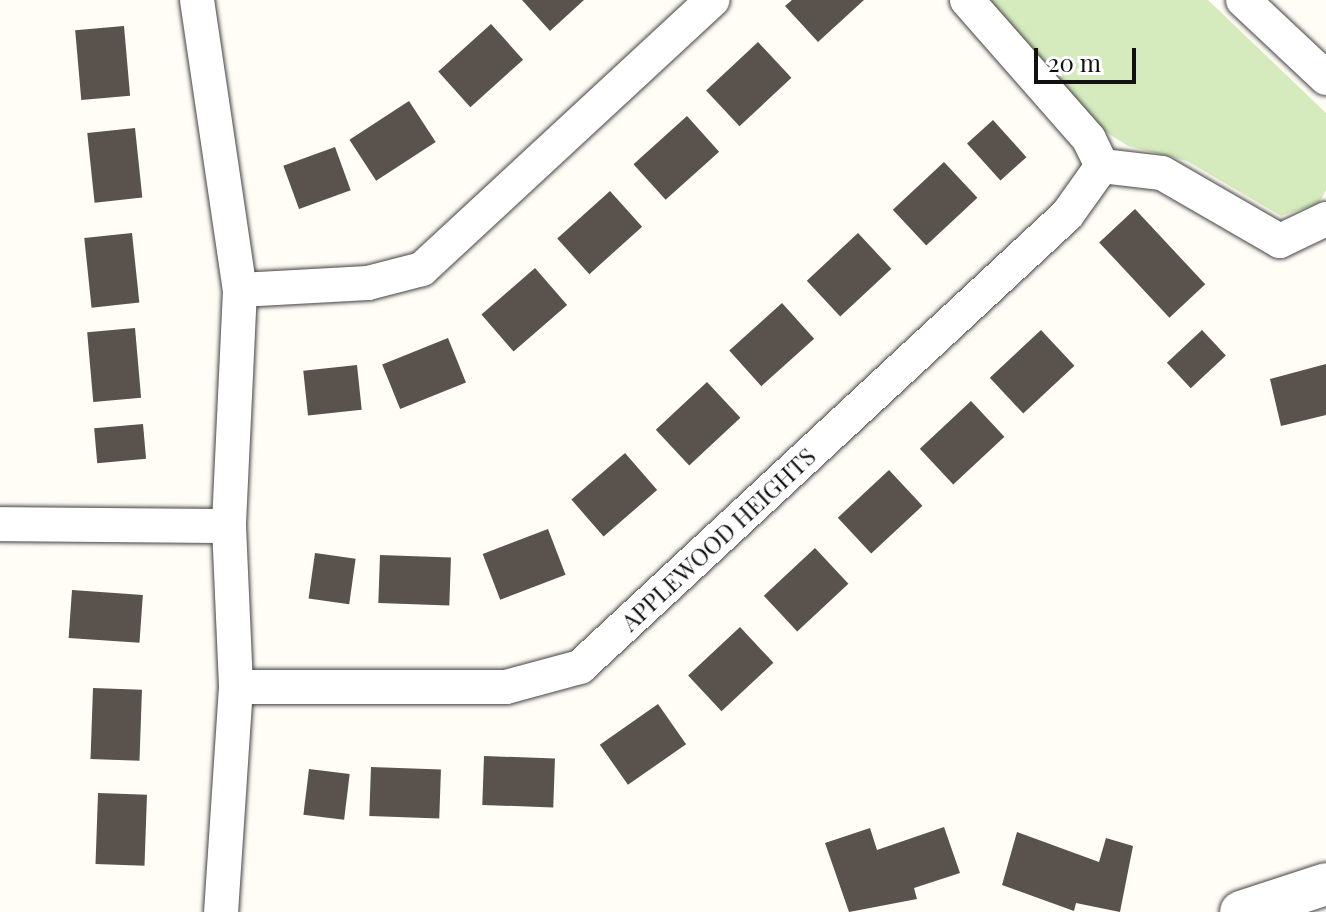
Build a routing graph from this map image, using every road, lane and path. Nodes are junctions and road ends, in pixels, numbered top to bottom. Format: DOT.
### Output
graph roads {
  1 [pos="197,0"];
  2 [pos="713,0"];
  3 [pos="967,0"];
  4 [pos="1243,0"];
  5 [pos="1326,78"];
  6 [pos="1102,166"];
  7 [pos="1326,219"];
  8 [pos="240,290"];
  9 [pos="0,524"];
  10 [pos="229,526"];
  11 [pos="236,687"];
  12 [pos="1326,884"];
  13 [pos="221,912"];
  14 [pos="1241,912"];
  1 -- 8 [label="street"];
  2 -- 8 [label="street"];
  3 -- 6 [label="street"];
  4 -- 5 [label="street"];
  6 -- 7 [label="street"];
  6 -- 11 [label="street, APPLEWOOD HEIGHTS"];
  8 -- 10 [label="street"];
  9 -- 10 [label="street"];
  10 -- 11 [label="street"];
  11 -- 13 [label="street"];
  12 -- 14 [label="street"];
}
